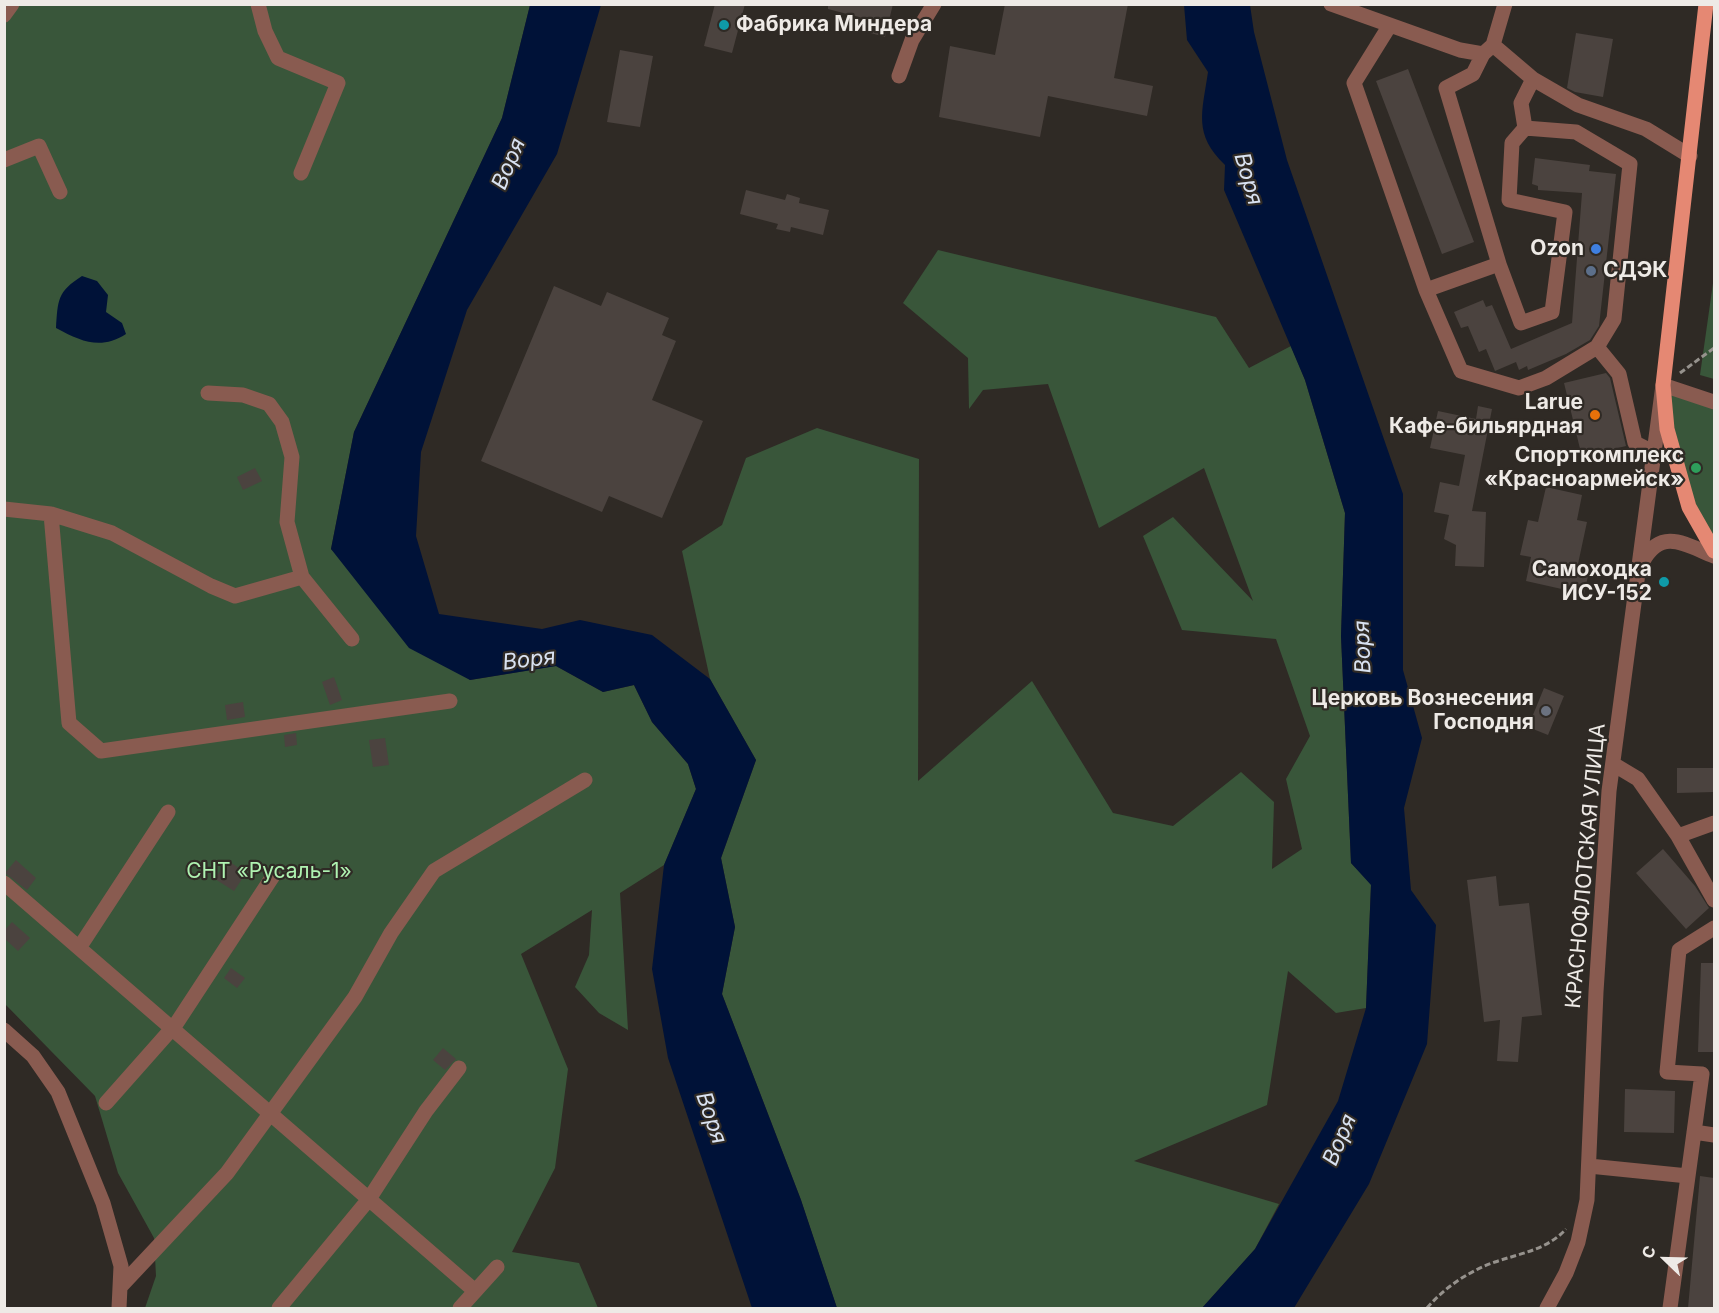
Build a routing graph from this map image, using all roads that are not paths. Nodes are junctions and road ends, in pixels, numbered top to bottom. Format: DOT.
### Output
graph roads {
  1 [pos="12,4"];
  2 [pos="258,4"];
  3 [pos="934,4"];
  4 [pos="1331,4"];
  5 [pos="1505,4"];
  6 [pos="1706,4"];
  7 [pos="4,15"];
  8 [pos="1390,25"];
  9 [pos="1488,49"];
  10 [pos="899,76"];
  11 [pos="1533,79"];
  12 [pos="1525,128"];
  13 [pos="1690,156"];
  14 [pos="4,160"];
  15 [pos="301,172"];
  16 [pos="60,192"];
  17 [pos="1499,264"];
  18 [pos="1426,290"];
  19 [pos="1597,347"];
  20 [pos="1663,385"];
  21 [pos="208,393"];
  22 [pos="1714,402"];
  23 [pos="1655,453"];
  24 [pos="4,508"];
  25 [pos="51,514"];
  26 [pos="1714,551"];
  27 [pos="1714,556"];
  28 [pos="1641,564"];
  29 [pos="302,577"];
  30 [pos="352,639"];
  31 [pos="450,701"];
  32 [pos="1613,764"];
  33 [pos="585,780"];
  34 [pos="168,812"];
  35 [pos="1714,823"];
  36 [pos="1678,836"];
  37 [pos="273,876"];
  38 [pos="4,883"];
  39 [pos="1714,900"];
  40 [pos="1714,928"];
  41 [pos="79,948"];
  42 [pos="4,1030"];
  43 [pos="459,1068"];
  44 [pos="106,1104"];
  45 [pos="270,1113"];
  46 [pos="1694,1132"];
  47 [pos="1714,1135"];
  48 [pos="1589,1166"];
  49 [pos="1688,1176"];
  50 [pos="369,1199"];
  51 [pos="497,1267"];
  52 [pos="120,1287"];
  53 [pos="475,1291"];
  54 [pos="119,1308"];
  55 [pos="279,1308"];
  56 [pos="460,1308"];
  57 [pos="1547,1308"];
  58 [pos="1670,1308"];
  1 -- 7 [label="street"];
  2 -- 15 [label="street"];
  3 -- 10 [label="street"];
  4 -- 8 [label="street"];
  5 -- 9 [label="street"];
  6 -- 13 [label="main road"];
  8 -- 9 [label="street"];
  8 -- 18 [label="street"];
  9 -- 11 [label="street"];
  9 -- 17 [label="street"];
  11 -- 12 [label="street"];
  11 -- 13 [label="street"];
  12 -- 17 [label="street"];
  12 -- 19 [label="street"];
  13 -- 20 [label="main road"];
  14 -- 16 [label="street"];
  17 -- 18 [label="street"];
  18 -- 19 [label="street"];
  19 -- 23 [label="street"];
  20 -- 22 [label="street"];
  20 -- 23 [label="street, КРАСНОФЛОТСКАЯ УЛИЦА"];
  20 -- 26 [label="main road"];
  21 -- 29 [label="street"];
  23 -- 28 [label="street, КРАСНОФЛОТСКАЯ УЛИЦА"];
  24 -- 25 [label="street"];
  25 -- 29 [label="street"];
  25 -- 31 [label="street"];
  27 -- 28 [label="street"];
  28 -- 32 [label="street, КРАСНОФЛОТСКАЯ УЛИЦА"];
  29 -- 30 [label="street"];
  32 -- 36 [label="street"];
  32 -- 48 [label="street, КРАСНОФЛОТСКАЯ УЛИЦА"];
  33 -- 45 [label="street"];
  34 -- 41 [label="street"];
  35 -- 36 [label="street"];
  36 -- 39 [label="street"];
  37 -- 44 [label="street"];
  38 -- 41 [label="street"];
  40 -- 46 [label="street"];
  41 -- 45 [label="street"];
  42 -- 52 [label="street"];
  43 -- 50 [label="street"];
  45 -- 50 [label="street"];
  45 -- 52 [label="street"];
  46 -- 47 [label="street"];
  46 -- 49 [label="street"];
  48 -- 49 [label="street"];
  48 -- 57 [label="street, КРАСНОФЛОТСКАЯ УЛИЦА"];
  49 -- 58 [label="street"];
  50 -- 53 [label="street"];
  50 -- 55 [label="street"];
  51 -- 53 [label="street"];
  52 -- 54 [label="street"];
  53 -- 56 [label="street"];
}
